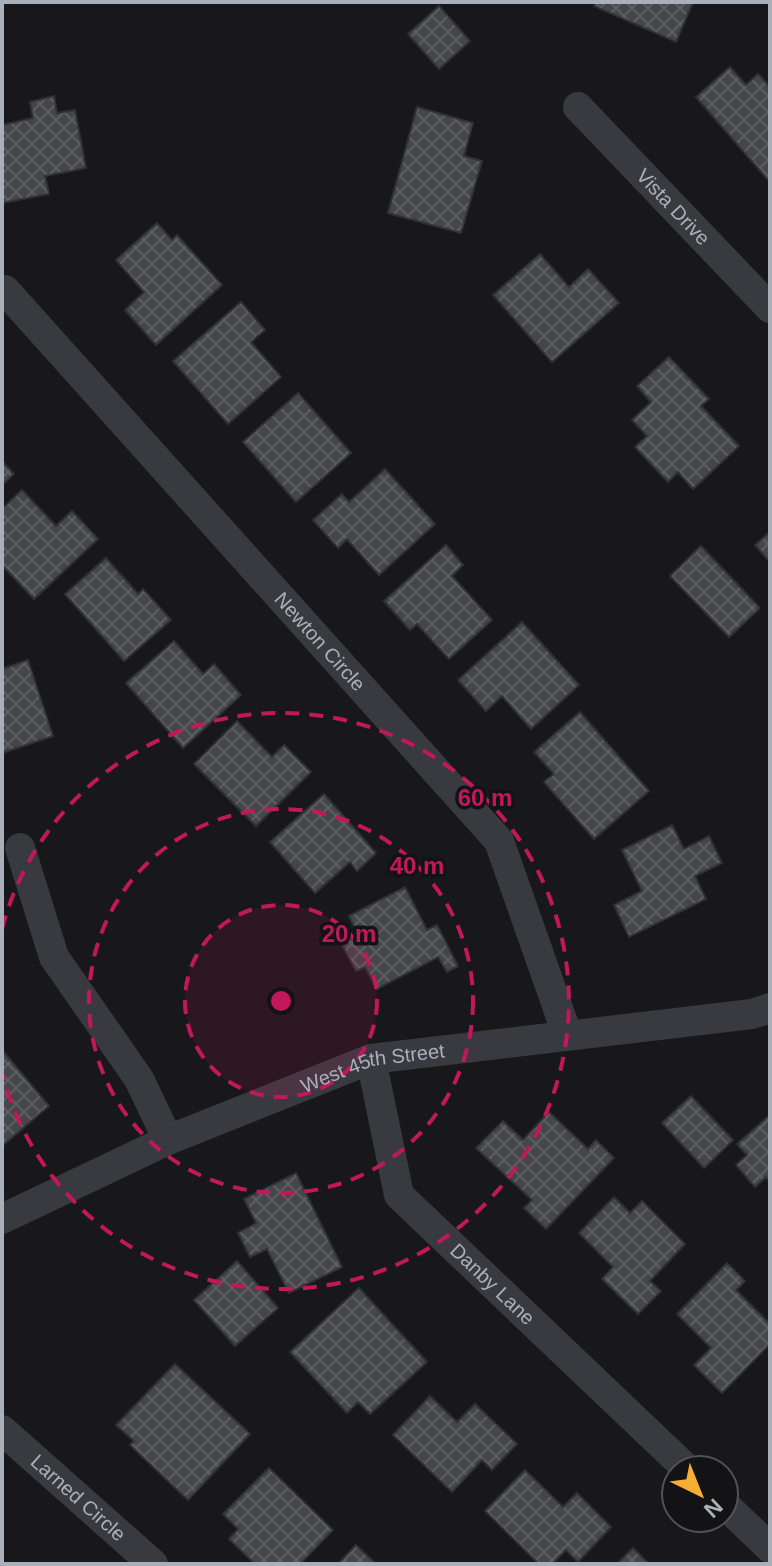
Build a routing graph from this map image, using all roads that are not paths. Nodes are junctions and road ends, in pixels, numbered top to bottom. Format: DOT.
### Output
graph roads {
  1 [pos="578,107"];
  2 [pos="5,290"];
  3 [pos="770,308"];
  4 [pos="20,848"];
  5 [pos="770,1008"];
  6 [pos="567,1034"];
  7 [pos="371,1059"];
  8 [pos="168,1140"];
  9 [pos="2,1219"];
  10 [pos="2,1430"];
  11 [pos="671,1454"];
  12 [pos="740,1519"];
  13 [pos="770,1548"];
  14 [pos="153,1564"];
  1 -- 3 [label="street, Vista Drive"];
  2 -- 6 [label="street, Newton Circle"];
  4 -- 8 [label="street"];
  5 -- 6 [label="street, West 45th Street"];
  6 -- 7 [label="street, West 45th Street"];
  7 -- 8 [label="street, West 45th Street"];
  7 -- 11 [label="street, Danby Lane"];
  8 -- 9 [label="street, West 45th Street"];
  10 -- 14 [label="street, Larned Circle"];
  12 -- 13 [label="street"];
}
